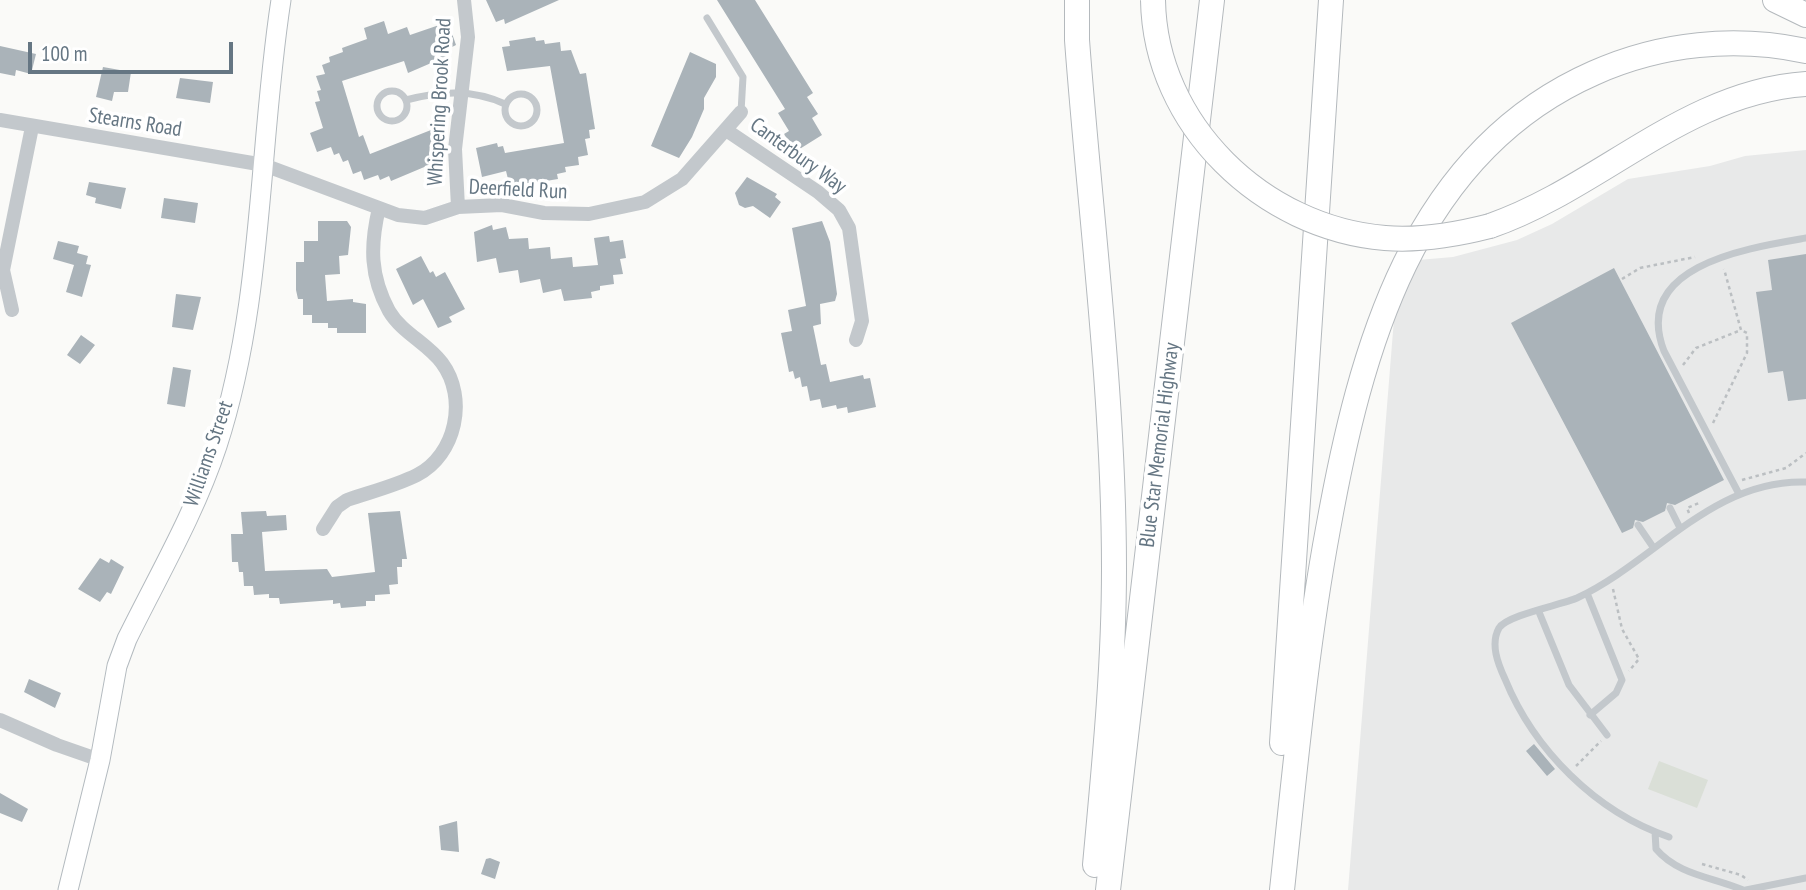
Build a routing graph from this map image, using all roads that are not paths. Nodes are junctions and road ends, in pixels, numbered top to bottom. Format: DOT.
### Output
graph roads {
  1 [pos="281,0"];
  2 [pos="464,0"];
  3 [pos="1077,0"];
  4 [pos="1153,0"];
  5 [pos="1212,0"];
  6 [pos="1331,0"];
  7 [pos="1775,0"];
  8 [pos="1792,0"];
  9 [pos="1806,8"];
  10 [pos="1806,15"];
  11 [pos="708,18"];
  12 [pos="1806,51"];
  13 [pos="1806,84"];
  14 [pos="461,92"];
  15 [pos="406,100"];
  16 [pos="506,104"];
  17 [pos="741,112"];
  18 [pos="0,120"];
  19 [pos="32,127"];
  20 [pos="726,130"];
  21 [pos="264,165"];
  22 [pos="458,207"];
  23 [pos="379,208"];
  24 [pos="1806,238"];
  25 [pos="12,310"];
  26 [pos="856,340"];
  27 [pos="1806,482"];
  28 [pos="1740,494"];
  29 [pos="1670,508"];
  30 [pos="1638,525"];
  31 [pos="1680,528"];
  32 [pos="323,529"];
  33 [pos="1653,547"];
  34 [pos="1587,593"];
  35 [pos="1539,612"];
  36 [pos="1590,715"];
  37 [pos="0,720"];
  38 [pos="1607,735"];
  39 [pos="100,760"];
  40 [pos="1656,832"];
  41 [pos="1670,837"];
  42 [pos="1806,877"];
  43 [pos="1748,889"];
  44 [pos="68,890"];
  45 [pos="1093,890"];
  46 [pos="1108,890"];
  47 [pos="1273,890"];
  48 [pos="1282,890"];
  1 -- 21 [label="street, Williams Street"];
  2 -- 14 [label="street, Whispering Brook Road"];
  3 -- 45 [label="highway"];
  4 -- 13 [label="highway, bridge"];
  5 -- 46 [label="highway, Blue Star Memorial Highway"];
  6 -- 47 [label="highway"];
  7 -- 10 [label="highway"];
  8 -- 9 [label="highway"];
  11 -- 17 [label="lane"];
  12 -- 48 [label="highway"];
  14 -- 15 [label="lane"];
  14 -- 16 [label="lane"];
  14 -- 22 [label="street, Whispering Brook Road"];
  15 -- 15 [label="lane"];
  16 -- 16 [label="lane"];
  17 -- 20 [label="street, Deerfield Run"];
  18 -- 19 [label="street, Stearns Road"];
  19 -- 21 [label="street, Stearns Road"];
  19 -- 25 [label="street"];
  20 -- 22 [label="street, Deerfield Run"];
  20 -- 26 [label="street, Canterbury Way"];
  21 -- 23 [label="street, Deerfield Run"];
  21 -- 39 [label="street, Williams Street"];
  22 -- 23 [label="street, Deerfield Run"];
  23 -- 32 [label="street"];
  24 -- 28 [label="lane"];
  27 -- 28 [label="lane"];
  28 -- 31 [label="lane"];
  29 -- 31 [label="lane"];
  30 -- 33 [label="lane"];
  31 -- 33 [label="lane"];
  33 -- 34 [label="lane"];
  34 -- 35 [label="lane"];
  34 -- 36 [label="lane"];
  35 -- 36 [label="lane"];
  35 -- 40 [label="lane"];
  36 -- 38 [label="lane"];
  37 -- 39 [label="street"];
  39 -- 44 [label="street, Williams Street"];
  40 -- 41 [label="lane"];
  40 -- 43 [label="lane"];
  42 -- 43 [label="lane"];
}
